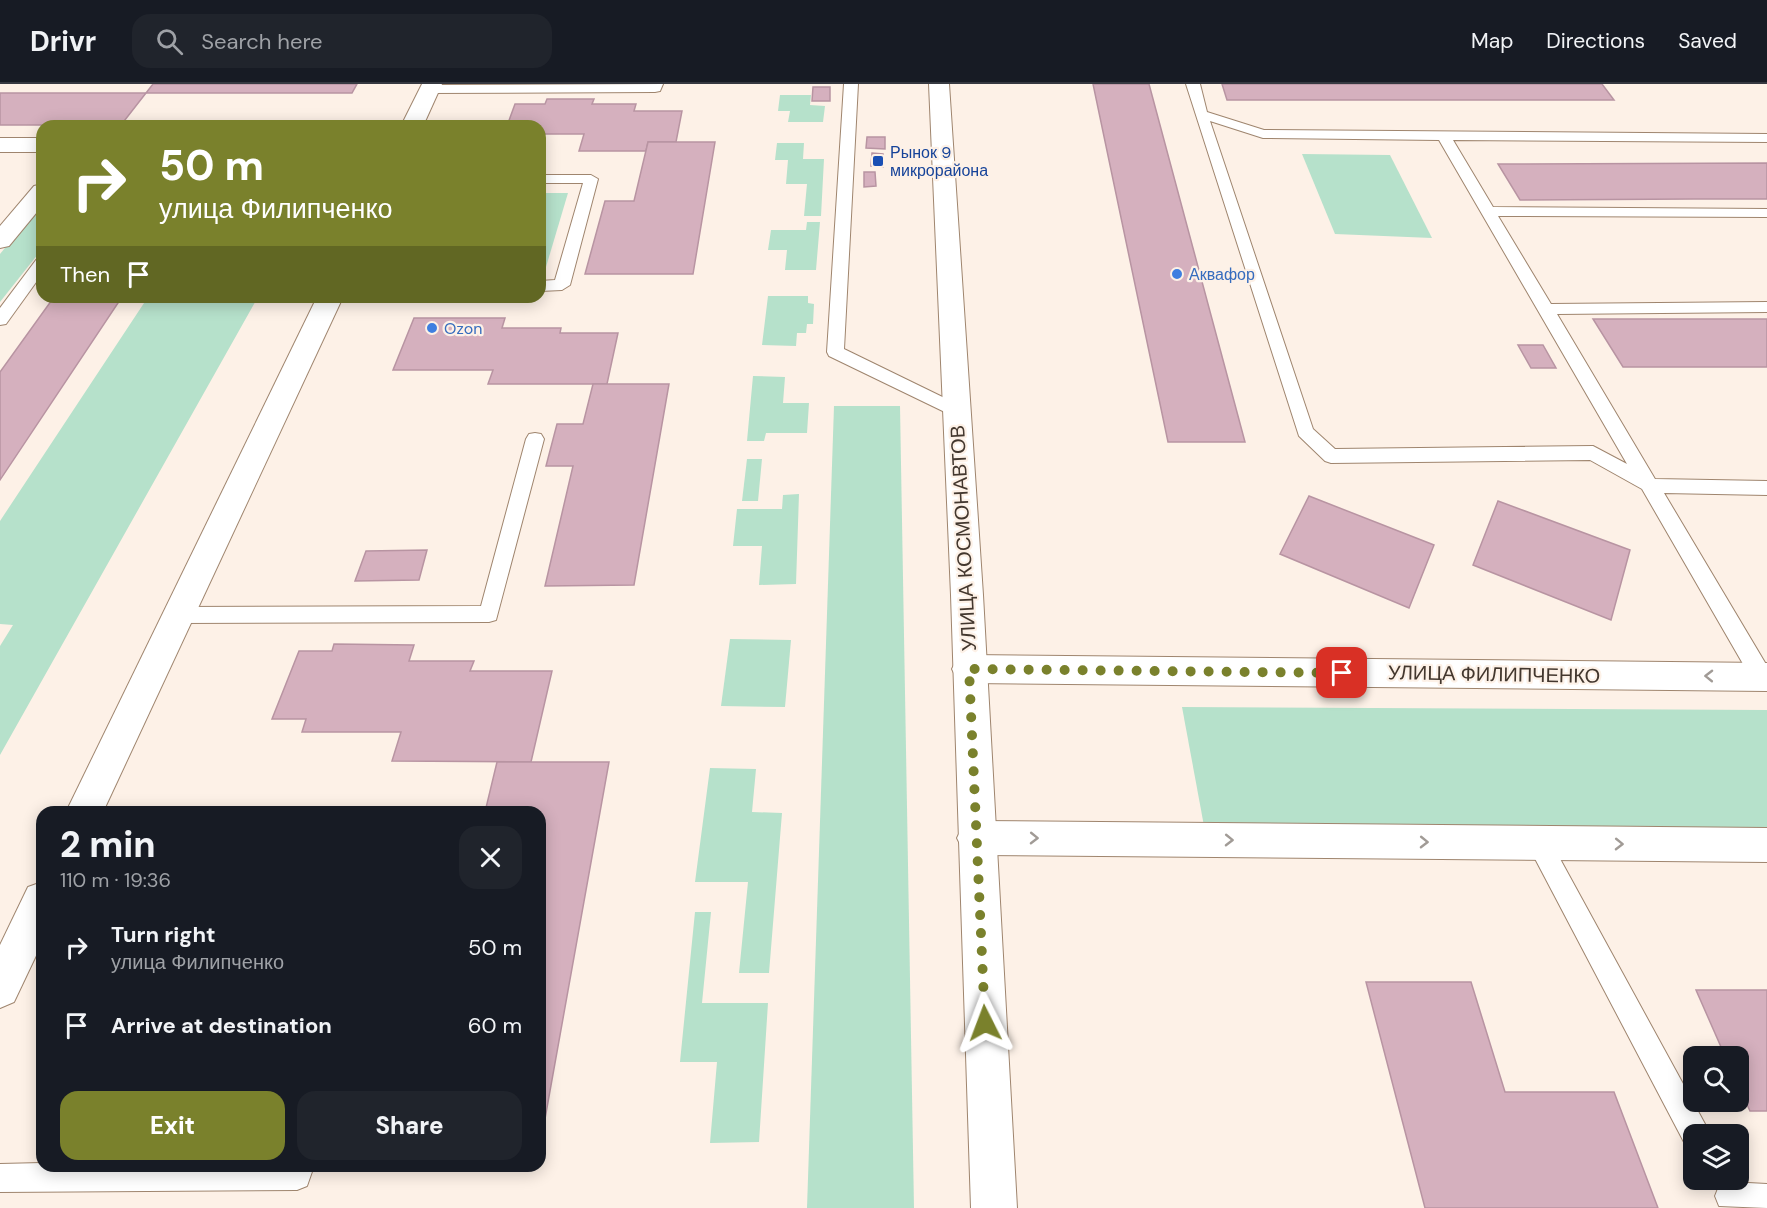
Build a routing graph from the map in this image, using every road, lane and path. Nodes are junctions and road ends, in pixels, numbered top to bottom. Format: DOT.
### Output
graph roads {
  1 [pos="656,84"];
  2 [pos="851,84"];
  3 [pos="939,84"];
  4 [pos="1193,84"];
  5 [pos="430,86"];
  6 [pos="1201,114"];
  7 [pos="415,120"];
  8 [pos="1444,136"];
  9 [pos="1767,138"];
  10 [pos="0,145"];
  11 [pos="36,145"];
  12 [pos="546,179"];
  13 [pos="36,198"];
  14 [pos="1489,211"];
  15 [pos="1767,213"];
  16 [pos="0,241"];
  17 [pos="36,271"];
  18 [pos="546,286"];
  19 [pos="327,303"];
  20 [pos="1767,308"];
  21 [pos="1547,309"];
  22 [pos="0,320"];
  23 [pos="957,411"];
  24 [pos="535,439"];
  25 [pos="1652,486"];
  26 [pos="1767,488"];
  27 [pos="178,615"];
  28 [pos="969,669"];
  29 [pos="1765,677"];
  30 [pos="87,806"];
  31 [pos="976,838"];
  32 [pos="1539,843"];
  33 [pos="1767,845"];
  34 [pos="36,913"];
  35 [pos="0,988"];
  36 [pos="1690,1124"];
  37 [pos="298,1172"];
  38 [pos="0,1178"];
  39 [pos="1727,1194"];
  40 [pos="1767,1198"];
  41 [pos="994,1208"];
  1 -- 5 [label="lane"];
  2 -- 23 [label="lane"];
  3 -- 23 [label="street, УЛИЦА КОСМОНАВТОВ"];
  4 -- 6 [label="lane"];
  5 -- 7 [label="street"];
  6 -- 8 [label="lane"];
  6 -- 25 [label="lane"];
  8 -- 9 [label="lane"];
  8 -- 14 [label="lane"];
  10 -- 11 [label="street"];
  12 -- 18 [label="lane"];
  13 -- 16 [label="street"];
  14 -- 15 [label="lane"];
  14 -- 21 [label="lane"];
  17 -- 22 [label="lane"];
  19 -- 27 [label="street"];
  20 -- 21 [label="lane"];
  21 -- 25 [label="lane"];
  23 -- 28 [label="street, УЛИЦА КОСМОНАВТОВ"];
  24 -- 27 [label="lane"];
  25 -- 26 [label="lane"];
  25 -- 29 [label="lane"];
  27 -- 30 [label="street"];
  29 -- 28 [label="street, УЛИЦА ФИЛИПЧЕНКО, one-way"];
  28 -- 31 [label="street, УЛИЦА КОСМОНАВТОВ"];
  31 -- 32 [label="street, one-way"];
  31 -- 41 [label="street, УЛИЦА КОСМОНАВТОВ"];
  32 -- 33 [label="street, one-way"];
  32 -- 36 [label="lane"];
  34 -- 35 [label="street"];
  37 -- 38 [label="lane"];
  39 -- 40 [label="lane"];
}
